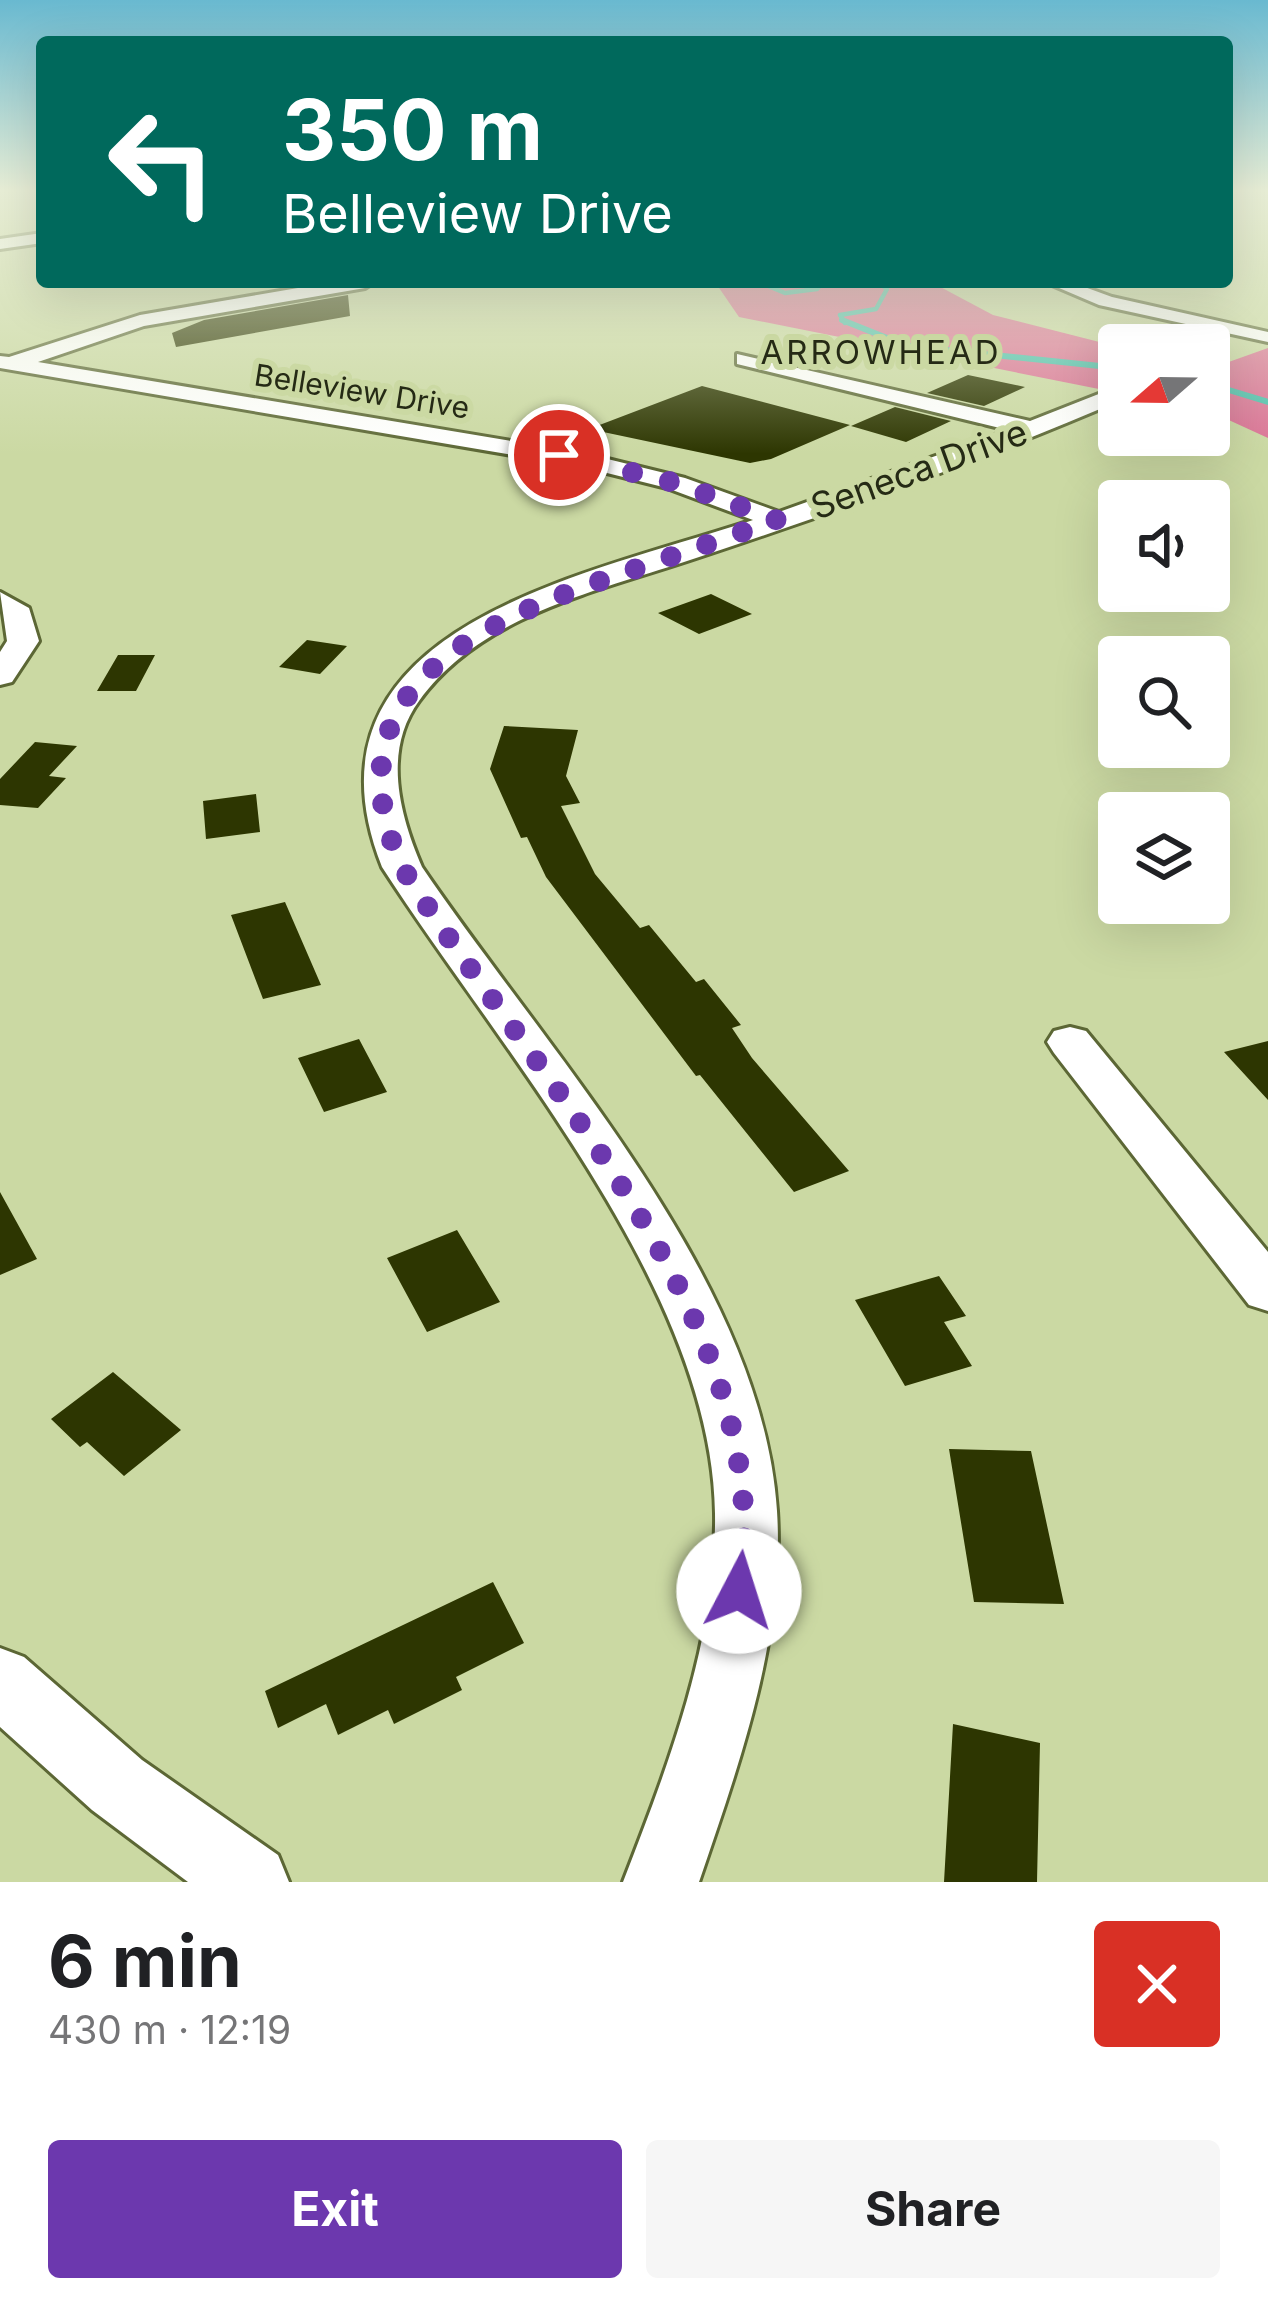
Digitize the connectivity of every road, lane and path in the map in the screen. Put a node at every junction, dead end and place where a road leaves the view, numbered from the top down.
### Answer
1 (331, 288) edge
2 (1070, 288) edge
3 (1266, 336) edge
4 (1230, 350) edge
5 (745, 359) dead end
6 (5, 363) edge
7 (1098, 402) edge
8 (1033, 429) junction
9 (777, 520) junction
10 (0, 601) edge
11 (0, 675) edge
12 (1070, 1042) dead end
13 (1268, 1290) edge
14 (0, 1682) edge
15 (251, 1882) edge
16 (661, 1882) edge

1 - 6 street
2 - 3 street
3 - 4 street
5 - 8 street
6 - 9 street, Belleview Drive
7 - 8 street, Seneca Drive
8 - 9 street, Seneca Drive
9 - 16 street, Seneca Drive
10 - 11 street
12 - 13 street
14 - 15 street

